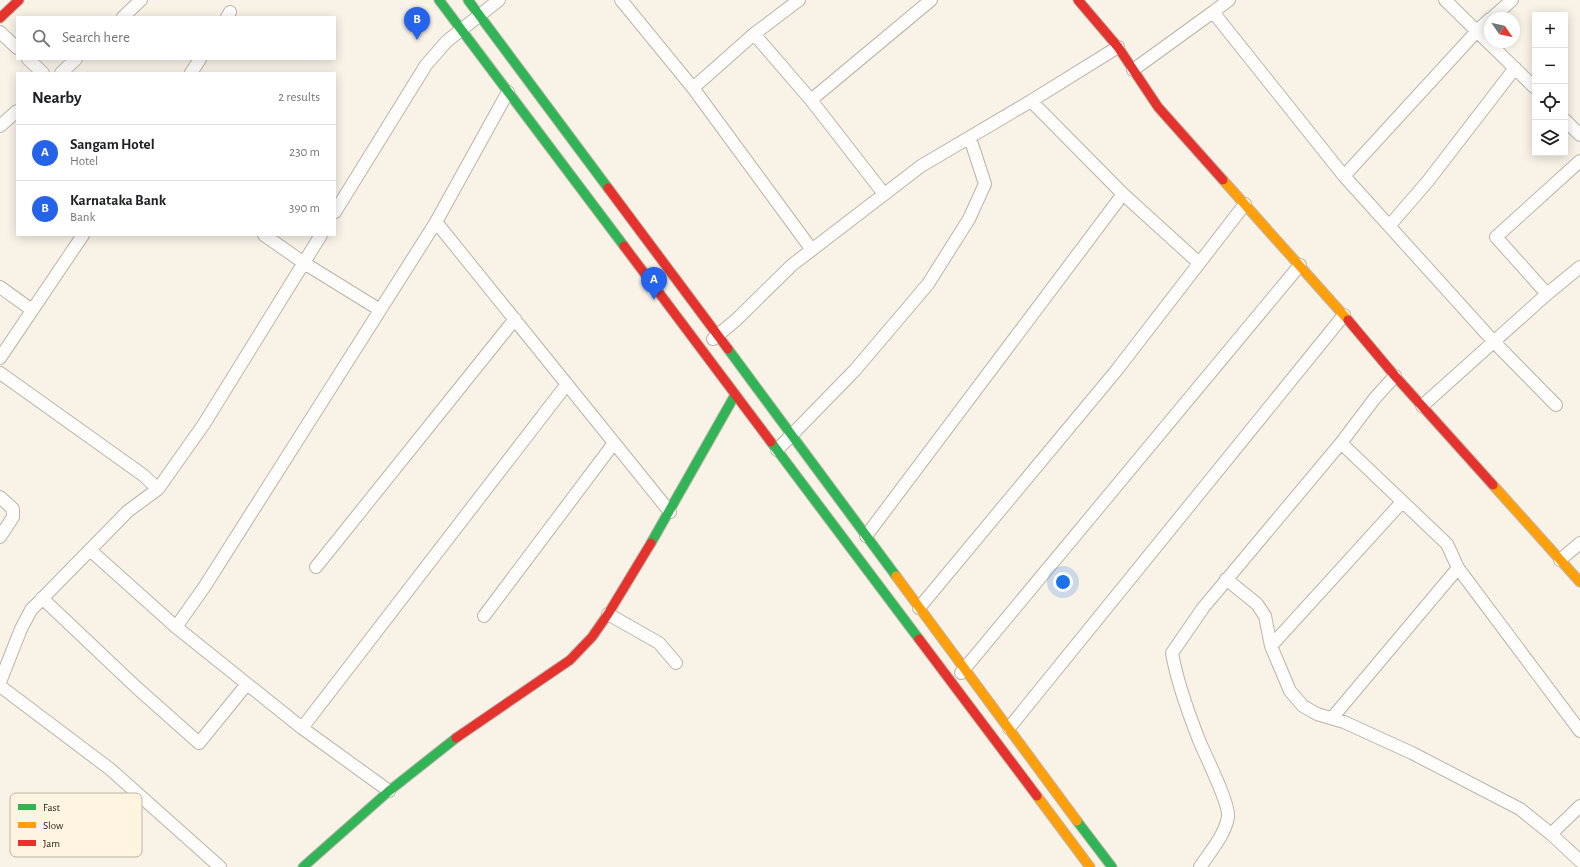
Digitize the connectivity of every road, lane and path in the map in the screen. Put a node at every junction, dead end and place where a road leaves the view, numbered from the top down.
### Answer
1 (19, 0) edge
2 (141, 0) edge
3 (439, 0) edge
4 (468, 0) edge
5 (499, 0) edge
6 (620, 0) edge
7 (799, 0) edge
8 (931, 0) edge
9 (1078, 0) edge
10 (1229, 0) edge
11 (1445, 0) edge
12 (1512, 0) edge
13 (1213, 12) junction
14 (1499, 12) edge
15 (124, 16) edge
16 (480, 16) junction
17 (0, 18) edge
18 (1484, 25) edge
19 (462, 30) junction
20 (1477, 31) junction
21 (0, 32) edge
22 (754, 34) junction
23 (16, 47) edge
24 (1118, 48) junction
25 (29, 60) edge
26 (75, 60) edge
27 (199, 60) edge
28 (1515, 68) junction
29 (1133, 70) junction
30 (42, 72) edge
31 (61, 72) edge
32 (192, 72) edge
33 (1532, 85) edge
34 (693, 88) junction
35 (508, 92) junction
36 (811, 100) junction
37 (1031, 101) junction
38 (16, 112) edge
39 (1568, 123) edge
40 (0, 126) edge
41 (1580, 135) edge
42 (970, 138) junction
43 (1580, 161) edge
44 (1344, 176) junction
45 (884, 194) junction
46 (1123, 194) junction
47 (1245, 204) junction
48 (336, 210) edge
49 (436, 222) junction
50 (1390, 225) junction
51 (82, 236) edge
52 (265, 236) edge
53 (320, 236) edge
54 (812, 250) junction
55 (1199, 262) junction
56 (304, 263) junction
57 (1300, 265) junction
58 (1580, 266) edge
59 (0, 287) edge
60 (1546, 294) junction
61 (32, 310) junction
62 (380, 310) junction
63 (1344, 315) junction
64 (515, 319) junction
65 (717, 335) junction
66 (1494, 342) junction
67 (701, 348) junction
68 (0, 358) edge
69 (0, 373) edge
70 (1395, 376) junction
71 (567, 384) junction
72 (735, 395) junction
73 (1556, 405) dead end
74 (1422, 406) junction
75 (791, 435) junction
76 (614, 443) junction
77 (1341, 443) junction
78 (777, 450) junction
79 (158, 489) junction
80 (0, 497) edge
81 (1402, 502) junction
82 (670, 512) junction
83 (866, 536) junction
84 (0, 537) edge
85 (1580, 543) edge
86 (90, 550) junction
87 (1560, 560) junction
88 (316, 567) dead end
89 (1458, 568) junction
90 (1226, 579) junction
91 (1580, 582) edge
92 (42, 598) junction
93 (919, 608) junction
94 (608, 614) junction
95 (484, 616) dead end
96 (176, 626) junction
97 (1271, 646) junction
98 (676, 663) dead end
99 (964, 668) junction
100 (0, 682) edge
101 (952, 683) junction
102 (247, 684) junction
103 (0, 686) edge
104 (1332, 718) junction
105 (302, 728) junction
106 (1009, 728) junction
107 (1580, 731) edge
108 (389, 791) junction
109 (137, 793) edge
110 (142, 798) edge
111 (1580, 806) edge
112 (1551, 834) junction
113 (1580, 861) edge
114 (1087, 863) edge
115 (220, 867) edge
116 (303, 867) edge
117 (1075, 867) edge
118 (1112, 867) edge
119 (1200, 867) edge

1 - 17 main road
2 - 15 street
3 - 19 main road
4 - 16 main road
5 - 16 street
6 - 34 street
7 - 22 street
8 - 36 street
9 - 24 main road
10 - 13 street
11 - 20 street
12 - 14 street
13 - 29 street
13 - 44 street
16 - 19 street
16 - 65 main road
18 - 20 street
19 - 35 main road
19 - 48 street
20 - 28 street
20 - 44 street
21 - 23 street
22 - 34 street
22 - 36 street
24 - 29 main road
24 - 37 street
25 - 30 street
26 - 31 street
27 - 32 street
28 - 33 street
28 - 50 street
29 - 47 main road
34 - 54 street
35 - 49 street
35 - 67 main road
36 - 45 street
37 - 42 street
37 - 46 street
38 - 40 street
39 - 41 street
42 - 45 street
42 - 75 street
43 - 60 street
44 - 50 street
45 - 54 street
46 - 55 street
46 - 83 street
47 - 55 street
47 - 57 main road
49 - 62 street
49 - 64 street
50 - 66 street
51 - 61 street
52 - 56 street
53 - 56 street
54 - 65 street
55 - 93 street
56 - 62 street
56 - 79 street
57 - 63 main road
57 - 99 street
58 - 60 street
59 - 61 street
60 - 66 street
61 - 68 street
62 - 96 street
63 - 70 main road
63 - 106 street
64 - 71 street
64 - 88 street
65 - 67 street
65 - 75 main road
66 - 73 street
66 - 74 street
67 - 72 main road
69 - 79 street
70 - 74 main road
70 - 77 street
71 - 76 street
71 - 105 street
72 - 78 main road
72 - 82 main road
74 - 87 main road
75 - 78 street
75 - 83 main road
76 - 82 street
76 - 95 street
77 - 81 street
77 - 90 street
78 - 101 main road
79 - 86 street
80 - 84 street
81 - 89 street
81 - 97 street
82 - 94 main road
83 - 93 main road
85 - 87 street
86 - 92 street
86 - 96 street
87 - 91 main road
89 - 104 street
89 - 107 street
90 - 97 street
90 - 119 street
92 - 100 street
92 - 102 street
93 - 99 main road
94 - 98 street
94 - 108 main road
96 - 102 street
97 - 104 street
99 - 101 street
99 - 106 main road
101 - 114 main road
102 - 105 street
103 - 109 street
104 - 112 street
105 - 108 street
106 - 118 main road
108 - 116 main road
110 - 115 street
111 - 112 street
112 - 113 street
114 - 117 street

